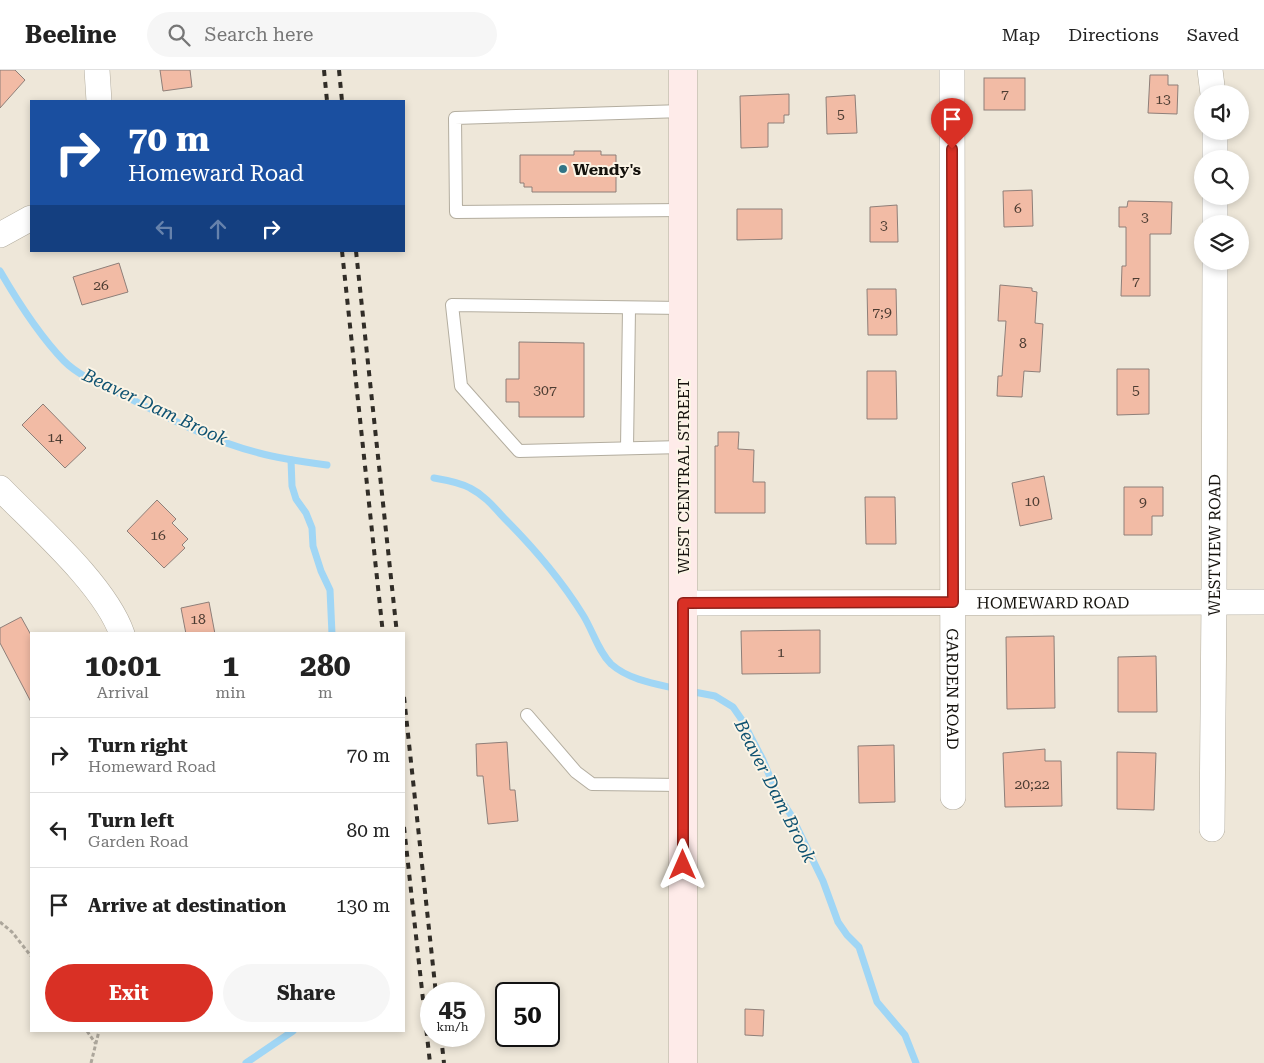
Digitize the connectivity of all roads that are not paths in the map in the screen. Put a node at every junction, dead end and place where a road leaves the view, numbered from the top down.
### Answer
1 (97, 70) edge
2 (683, 70) edge
3 (952, 70) edge
4 (1210, 70) edge
5 (1211, 85) edge
6 (100, 100) edge
7 (683, 112) junction
8 (683, 210) junction
9 (1215, 270) edge
10 (682, 308) junction
11 (629, 309) junction
12 (682, 447) junction
13 (627, 448) junction
14 (0, 488) edge
15 (1214, 601) junction
16 (953, 602) junction
17 (1264, 602) edge
18 (683, 603) junction
19 (121, 632) edge
20 (527, 715) dead end
21 (683, 785) junction
22 (953, 797) dead end
23 (1212, 829) dead end
24 (683, 1063) edge

1 - 6 street
2 - 7 main road, WEST CENTRAL STREET
3 - 16 street, GARDEN ROAD
4 - 5 street
7 - 8 main road, WEST CENTRAL STREET
7 - 8 lane
8 - 10 main road, WEST CENTRAL STREET
9 - 15 street, WESTVIEW ROAD
10 - 11 lane
10 - 12 main road, WEST CENTRAL STREET
11 - 13 lane
11 - 13 lane
12 - 13 lane
12 - 18 main road, WEST CENTRAL STREET
14 - 19 street
15 - 16 street, HOMEWARD ROAD
15 - 17 street, HOMEWARD ROAD
15 - 23 street, WESTVIEW ROAD
16 - 18 street, HOMEWARD ROAD
16 - 22 street, GARDEN ROAD
18 - 21 main road, WEST CENTRAL STREET
20 - 21 lane
21 - 24 main road, WEST CENTRAL STREET

